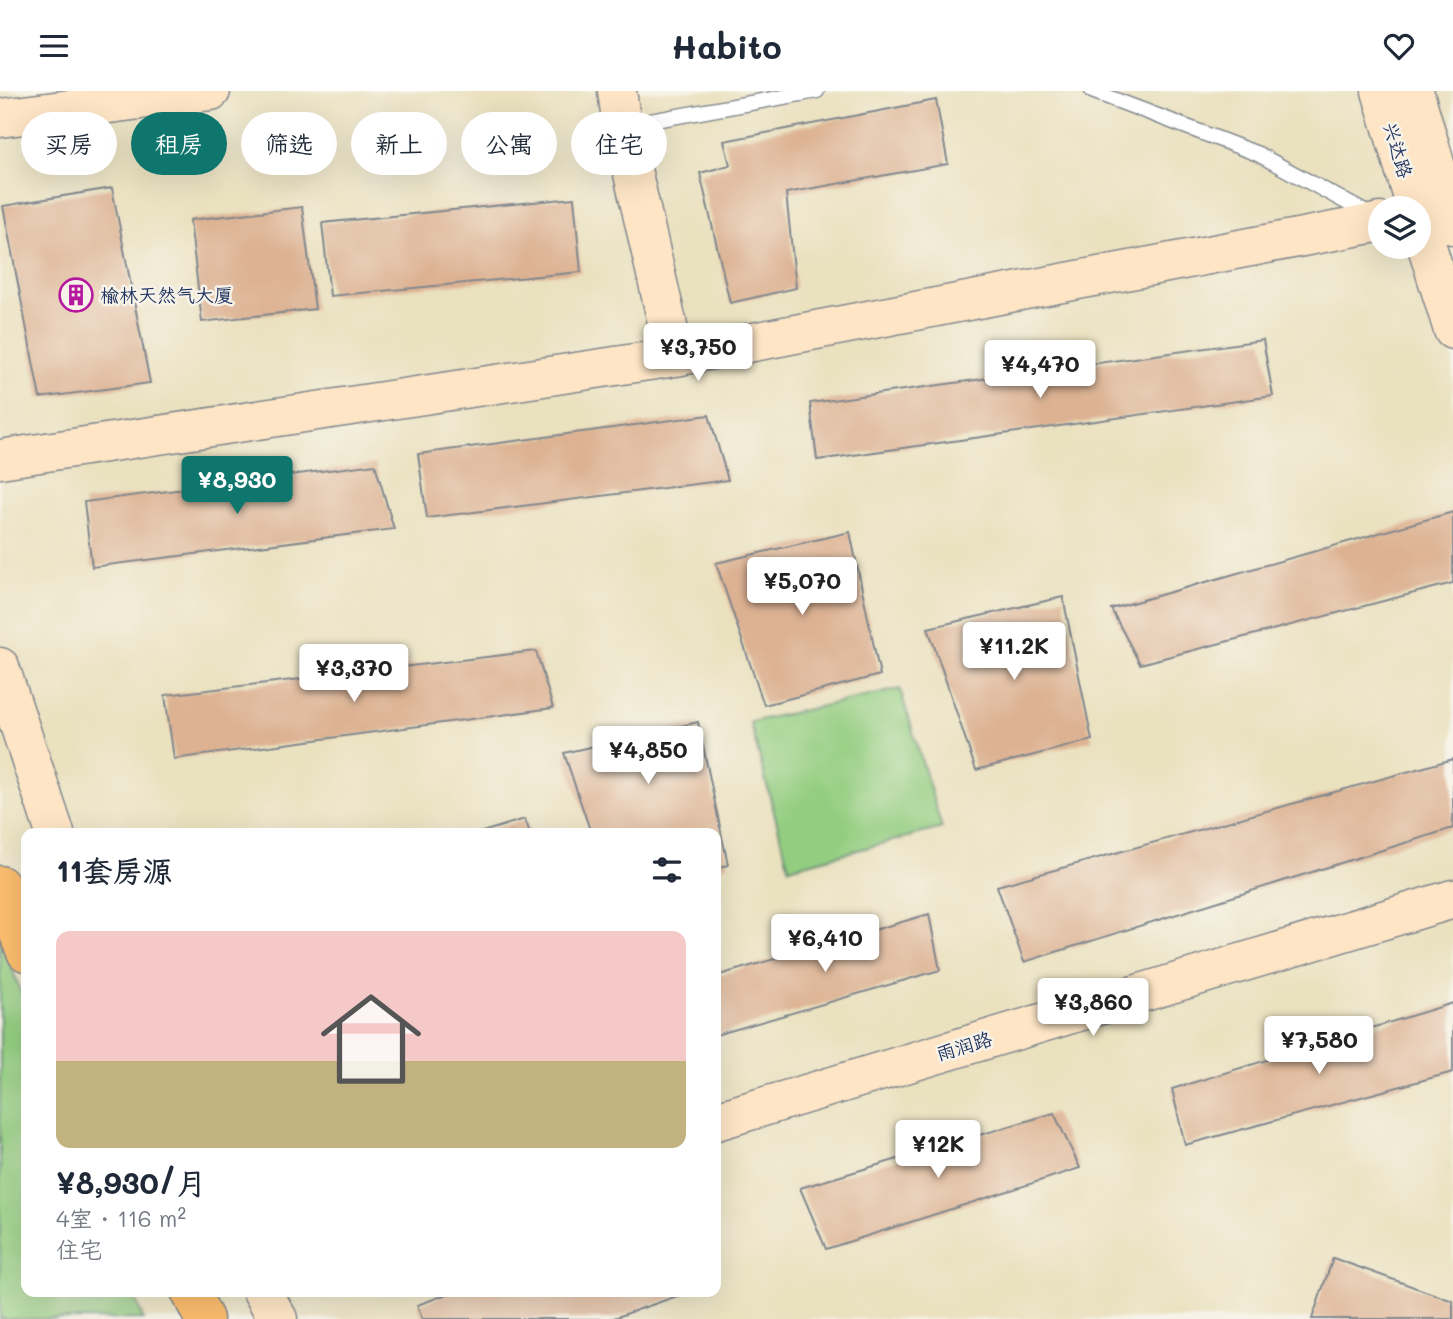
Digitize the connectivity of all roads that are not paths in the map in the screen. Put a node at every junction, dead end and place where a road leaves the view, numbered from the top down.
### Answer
1 (211, 91) edge
2 (817, 91) edge
3 (1092, 91) edge
4 (1381, 91) edge
5 (1414, 91) edge
6 (619, 109) edge
7 (0, 118) edge
8 (1423, 196) edge
9 (1428, 196) edge
10 (1368, 214) edge
11 (1431, 215) edge
12 (1368, 224) edge
13 (1453, 330) edge
14 (675, 357) junction
15 (0, 459) edge
16 (0, 667) edge
17 (53, 828) edge
18 (0, 885) edge
19 (1453, 899) edge
20 (21, 939) edge
21 (721, 1119) edge
22 (193, 1297) edge
23 (265, 1297) edge
24 (204, 1319) edge
25 (278, 1319) edge

1 - 7 street
2 - 6 lane
3 - 10 lane
4 - 8 street, 兴达路
5 - 9 street, 兴达路
6 - 14 street
11 - 13 street, 兴达路
12 - 14 street
14 - 15 street
16 - 17 street
18 - 20 highway
19 - 21 street, 雨润路
22 - 24 highway
23 - 25 street

